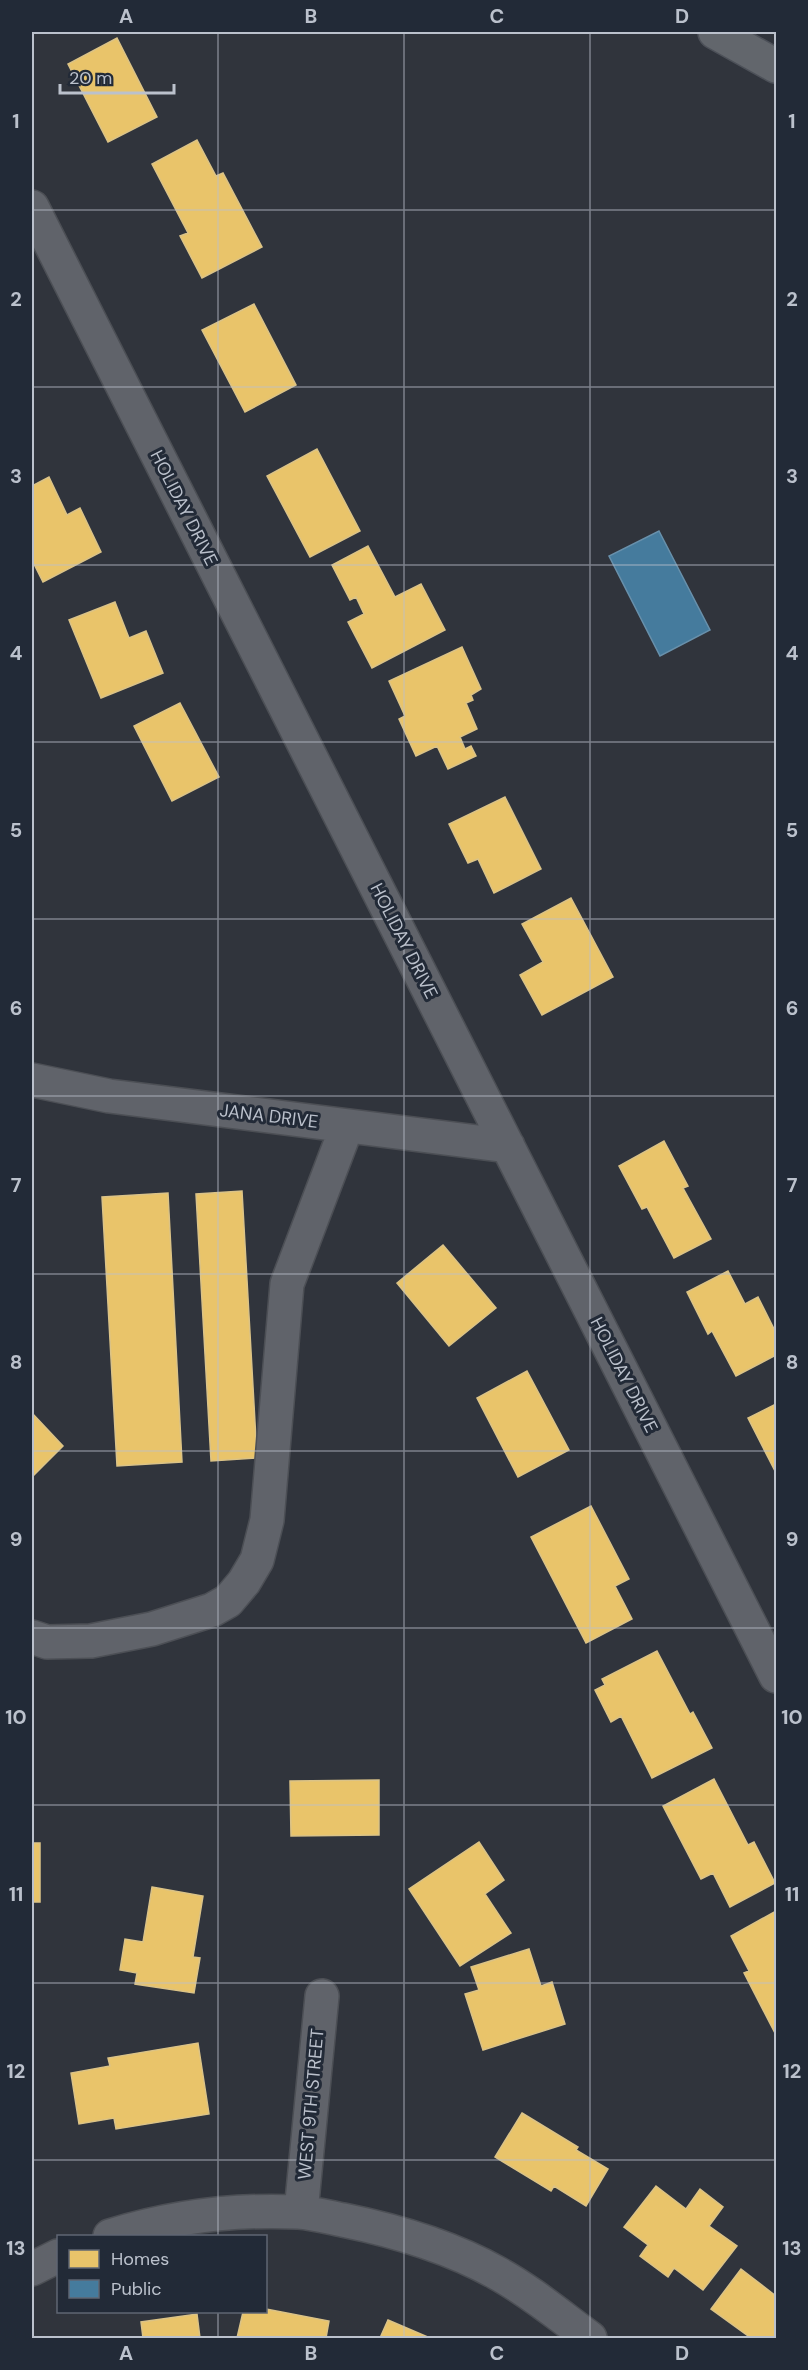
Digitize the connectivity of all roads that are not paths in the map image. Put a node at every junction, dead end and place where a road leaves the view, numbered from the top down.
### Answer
1 (715, 32) edge
2 (777, 66) edge
3 (32, 207) edge
4 (32, 1080) edge
5 (347, 1126) junction
6 (508, 1146) junction
7 (32, 1637) edge
8 (777, 1676) edge
9 (322, 1996) dead end
10 (301, 2212) junction
11 (114, 2235) edge
12 (57, 2257) edge
13 (32, 2270) edge
14 (590, 2338) edge

1 - 2 main road
3 - 6 street, HOLIDAY DRIVE
4 - 5 street, JANA DRIVE
5 - 6 street, JANA DRIVE
5 - 7 street
6 - 8 street, HOLIDAY DRIVE
9 - 10 street, WEST 9TH STREET
10 - 11 street
10 - 14 street
12 - 13 street

